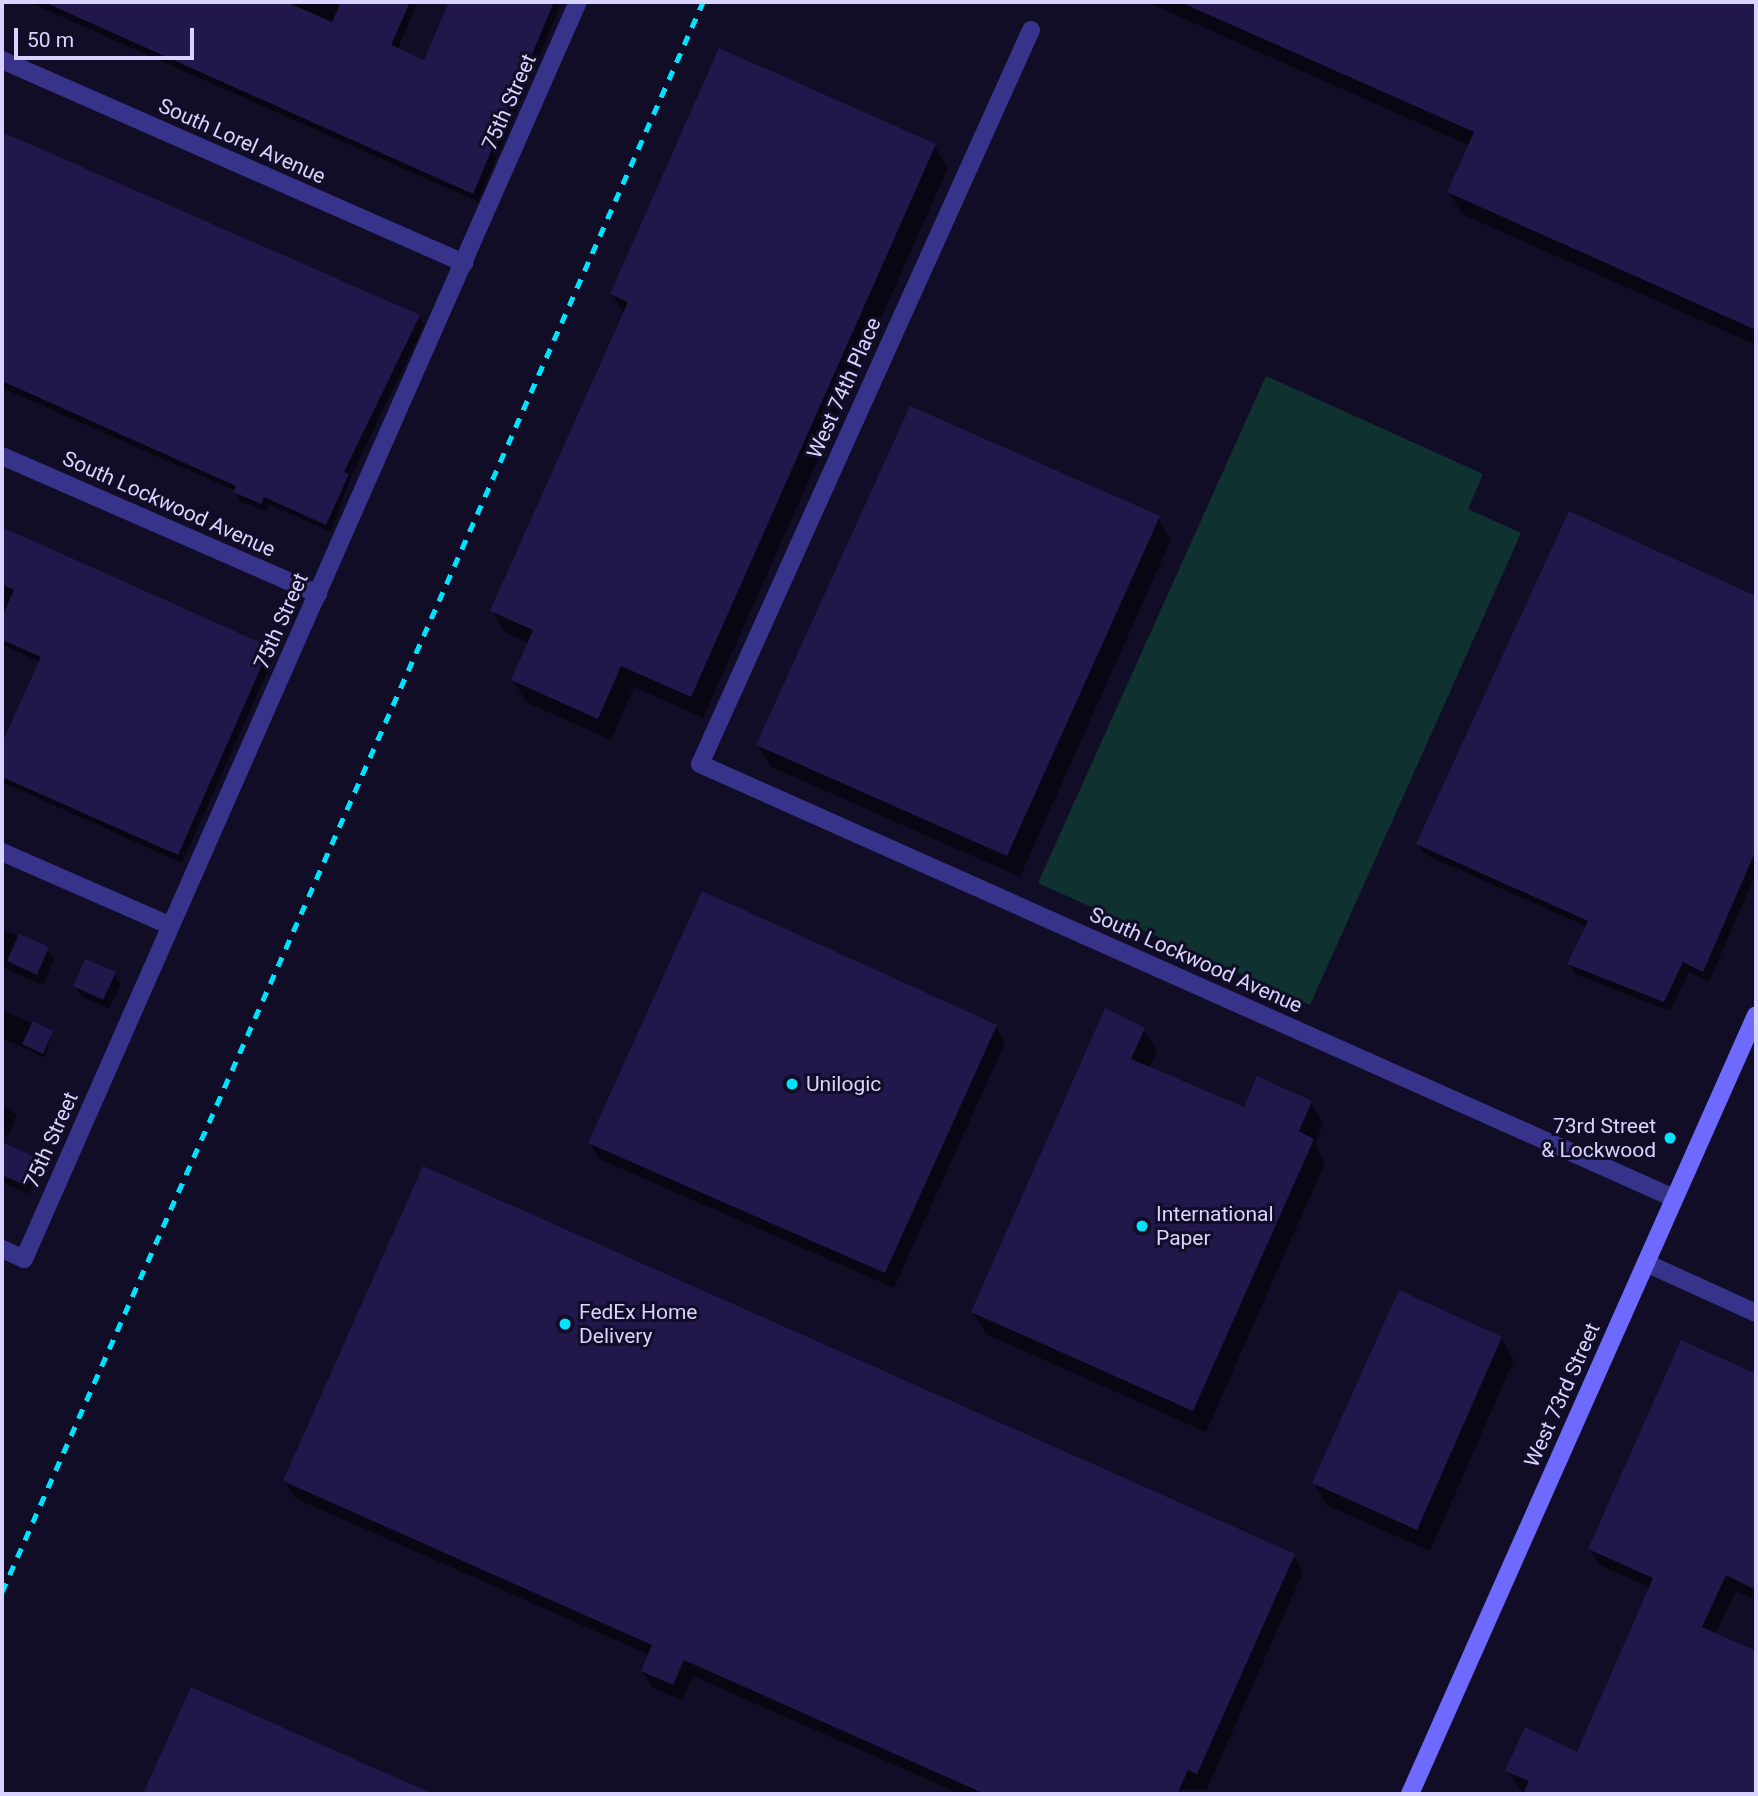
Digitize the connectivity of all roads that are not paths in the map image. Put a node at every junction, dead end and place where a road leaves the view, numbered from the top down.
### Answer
1 (578, 2) edge
2 (1031, 30) dead end
3 (2, 60) edge
4 (464, 263) junction
5 (2, 456) edge
6 (318, 594) junction
7 (700, 764) joint
8 (2, 852) edge
9 (171, 926) junction
10 (1756, 1015) edge
11 (1674, 1198) junction
12 (2, 1249) edge
13 (1646, 1263) junction
14 (1756, 1313) edge
15 (1410, 1794) edge

1 - 4 street, 75th Street
2 - 7 street, West 74th Place
3 - 4 street, South Lorel Avenue
4 - 6 street, 75th Street
5 - 6 street, South Lockwood Avenue
6 - 9 street, 75th Street
7 - 11 street, South Lockwood Avenue
8 - 9 street
9 - 12 street, 75th Street
10 - 11 street, West 73rd Street
11 - 13 street, West 73rd Street
13 - 14 street
13 - 15 street, West 73rd Street

